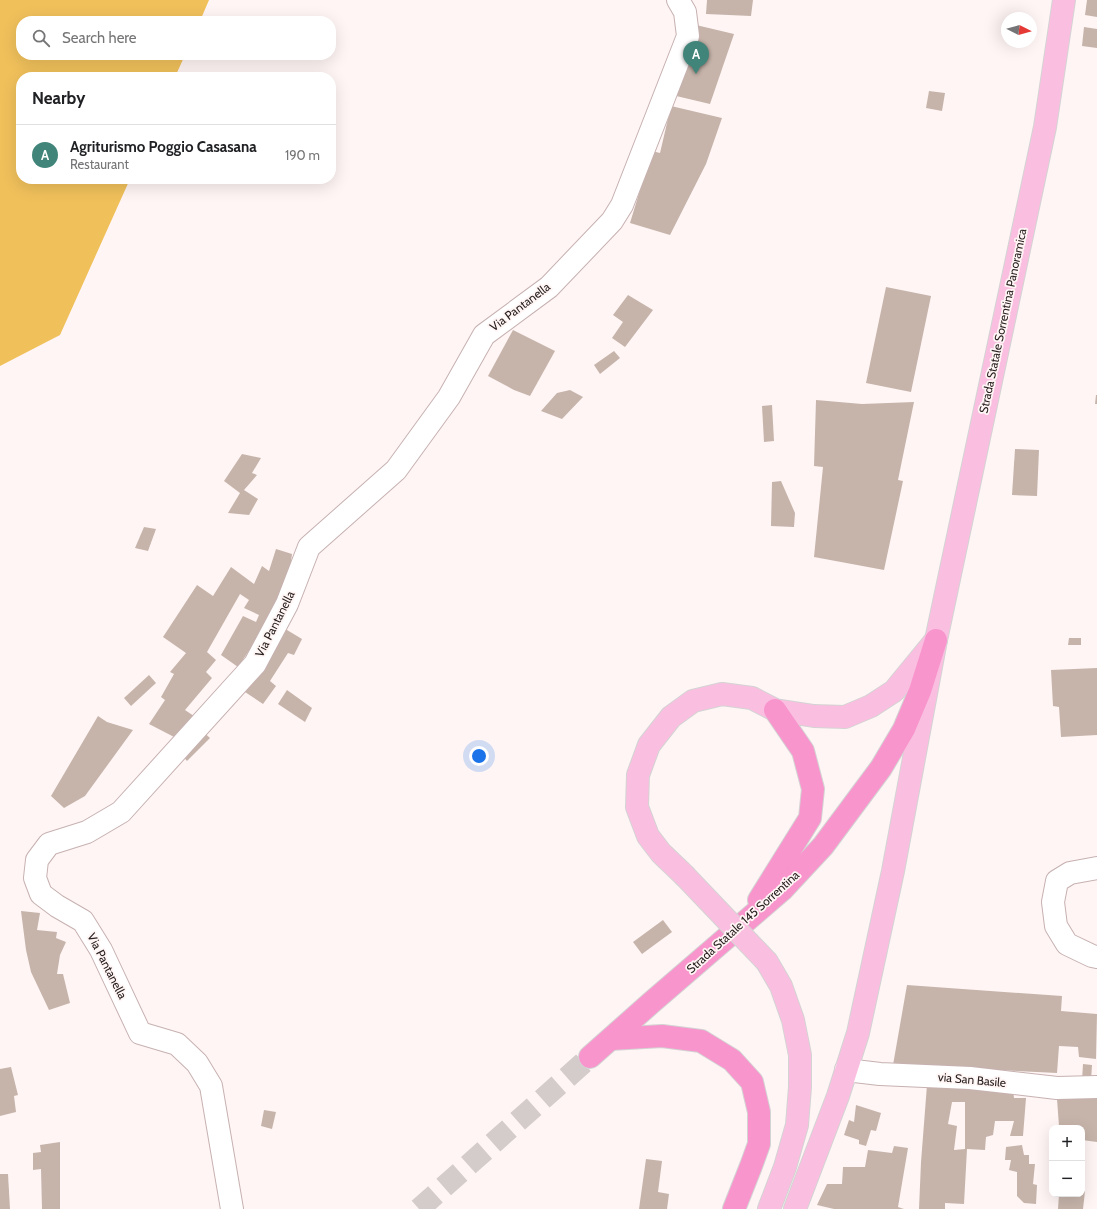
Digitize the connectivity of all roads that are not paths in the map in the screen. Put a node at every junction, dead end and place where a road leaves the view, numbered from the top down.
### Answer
1 (678, 0) edge
2 (1064, 0) edge
3 (936, 640) junction
4 (775, 710) junction
5 (1097, 868) edge
6 (747, 920) junction
7 (1097, 957) edge
8 (610, 1039) junction
9 (590, 1057) tunnel mouth
10 (846, 1070) junction
11 (1097, 1087) edge
12 (232, 1209) edge
13 (734, 1209) edge
14 (769, 1209) edge
15 (796, 1209) edge

1 - 12 street, Via Pantanella
2 - 3 main road, Strada Statale Sorrentina Panoramica
3 - 4 main road
3 - 6 highway, Strada Statale 145 Sorrentina
3 - 10 main road, Strada Statale Sorrentina Panoramica
4 - 6 highway
4 - 14 main road, bridge
5 - 7 street
6 - 8 highway, Strada Statale 145 Sorrentina
8 - 9 highway, Strada Statale 145 Sorrentina
8 - 13 highway
10 - 11 street, via San Basile
10 - 15 main road, Strada Statale Sorrentina Panoramica

